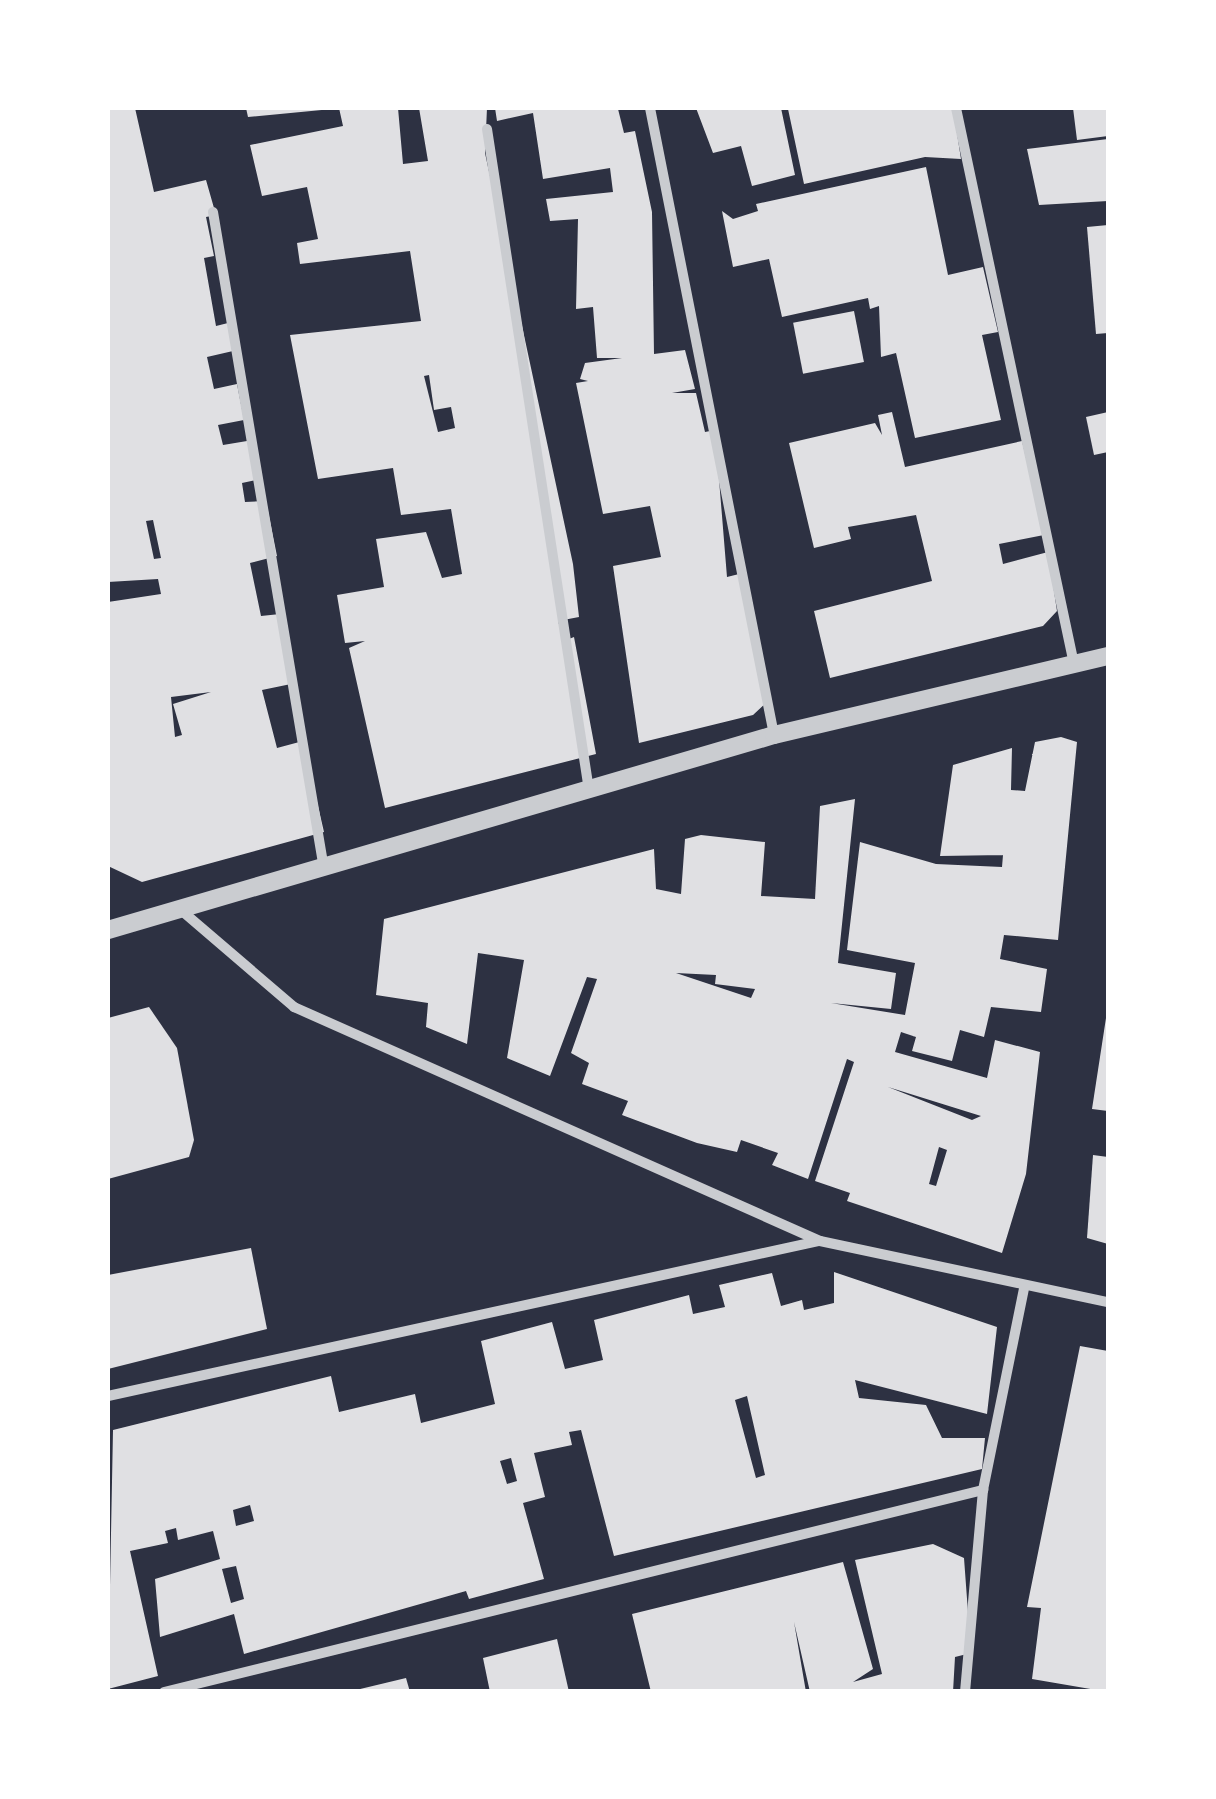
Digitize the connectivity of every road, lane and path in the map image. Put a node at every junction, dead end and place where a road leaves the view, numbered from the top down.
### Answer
1 (650, 108) edge
2 (956, 108) edge
3 (487, 129) dead end
4 (213, 212) dead end
5 (1108, 656) edge
6 (1074, 664) junction
7 (774, 734) junction
8 (590, 790) junction
9 (324, 870) junction
10 (182, 911) junction
11 (108, 930) edge
12 (820, 1240) junction
13 (1024, 1288) junction
14 (1108, 1302) edge
15 (108, 1396) edge
16 (983, 1490) junction
17 (164, 1692) edge
18 (965, 1692) edge

1 - 7 street
2 - 6 street
3 - 8 street
4 - 9 street
5 - 6 street
6 - 7 street
7 - 8 street
8 - 9 street
9 - 10 street
10 - 11 street
10 - 12 street
12 - 13 street
12 - 15 street
13 - 14 street
13 - 16 street
16 - 17 street
16 - 18 street

